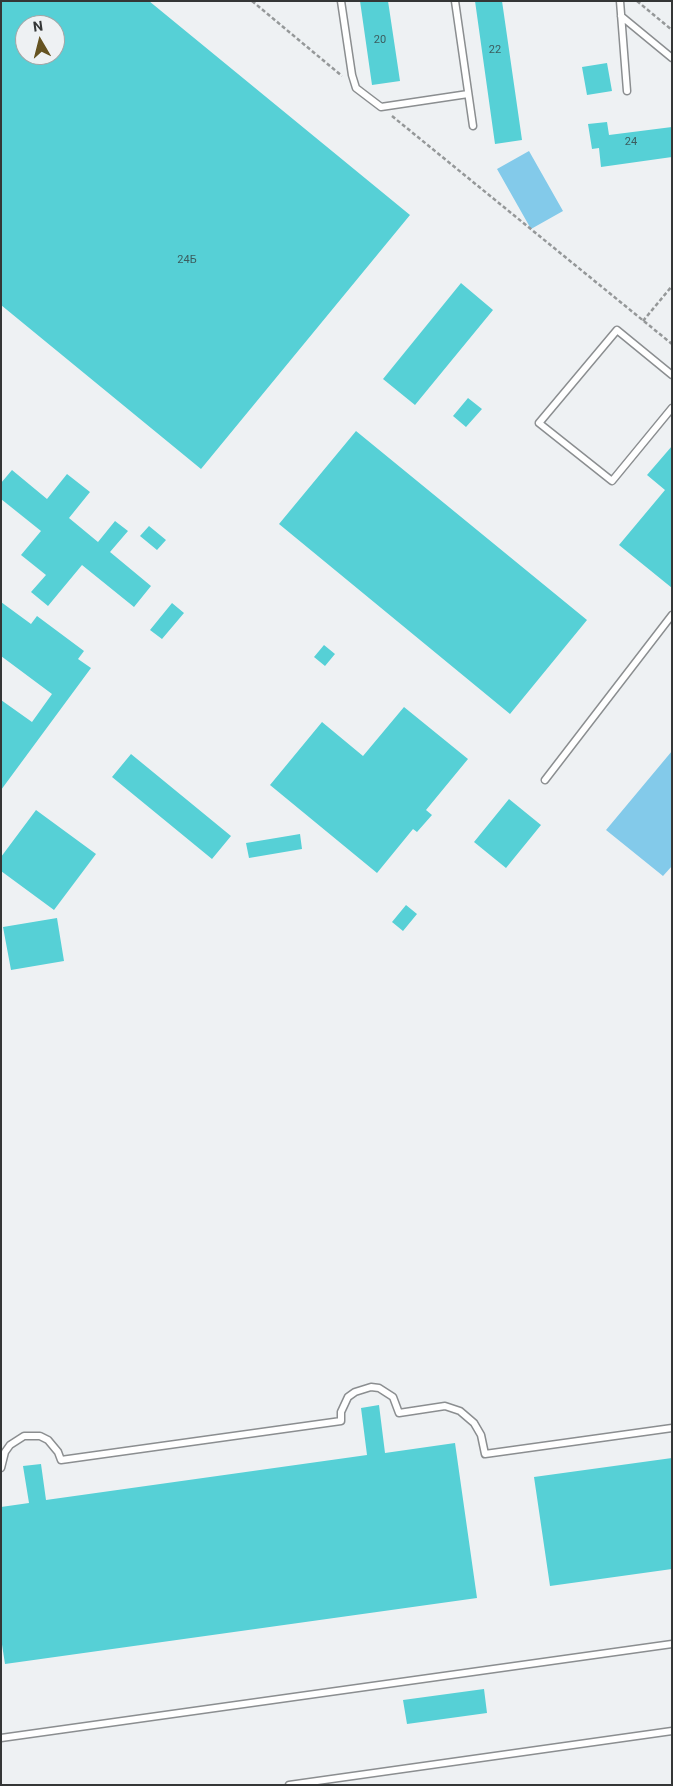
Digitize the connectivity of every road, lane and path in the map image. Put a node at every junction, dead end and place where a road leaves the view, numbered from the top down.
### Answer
1 (252, 1) edge
2 (341, 1) edge
3 (455, 1) edge
4 (620, 1) edge
5 (637, 1) edge
6 (621, 16) junction
7 (672, 30) edge
8 (672, 58) edge
9 (356, 88) junction
10 (627, 91) dead end
11 (468, 94) junction
12 (381, 107) junction
13 (473, 126) dead end
14 (672, 286) edge
15 (643, 320) junction
16 (672, 344) edge
17 (672, 375) edge
18 (672, 408) edge
19 (672, 614) edge
20 (545, 780) dead end
21 (672, 1428) edge
22 (1, 1468) edge
23 (672, 1644) edge
24 (672, 1731) edge
25 (1, 1738) edge
26 (289, 1785) edge

1 - 9 path
2 - 9 lane
3 - 11 lane
4 - 6 lane
5 - 7 path
6 - 8 lane
6 - 10 lane
9 - 12 lane
11 - 12 lane
11 - 13 lane
12 - 15 path
14 - 15 path
15 - 16 path
17 - 18 lane
19 - 20 lane
21 - 22 lane
23 - 25 lane
24 - 26 lane

